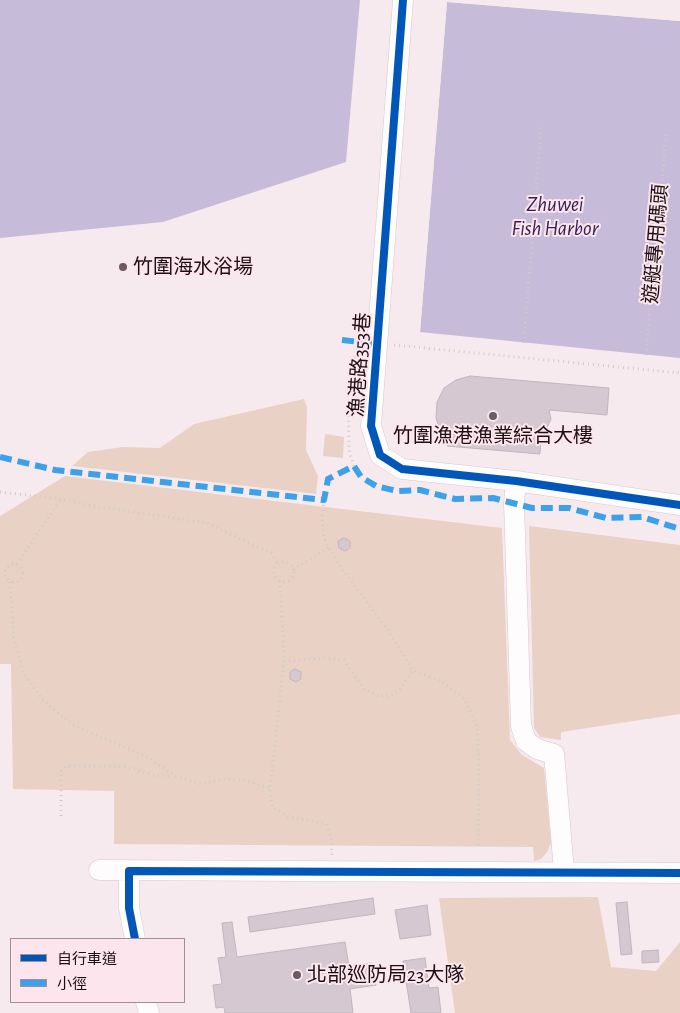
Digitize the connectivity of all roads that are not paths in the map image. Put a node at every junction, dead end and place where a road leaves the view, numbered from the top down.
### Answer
1 (402, 0) edge
2 (516, 481) junction
3 (680, 505) edge
4 (99, 870) dead end
5 (129, 871) junction
6 (564, 871) junction
7 (680, 873) edge
8 (135, 938) edge

1 - 2 street, 漁港路353巷
2 - 3 street, 漁港路353巷
2 - 6 street
4 - 5 street
5 - 6 street
5 - 8 street
6 - 7 street

